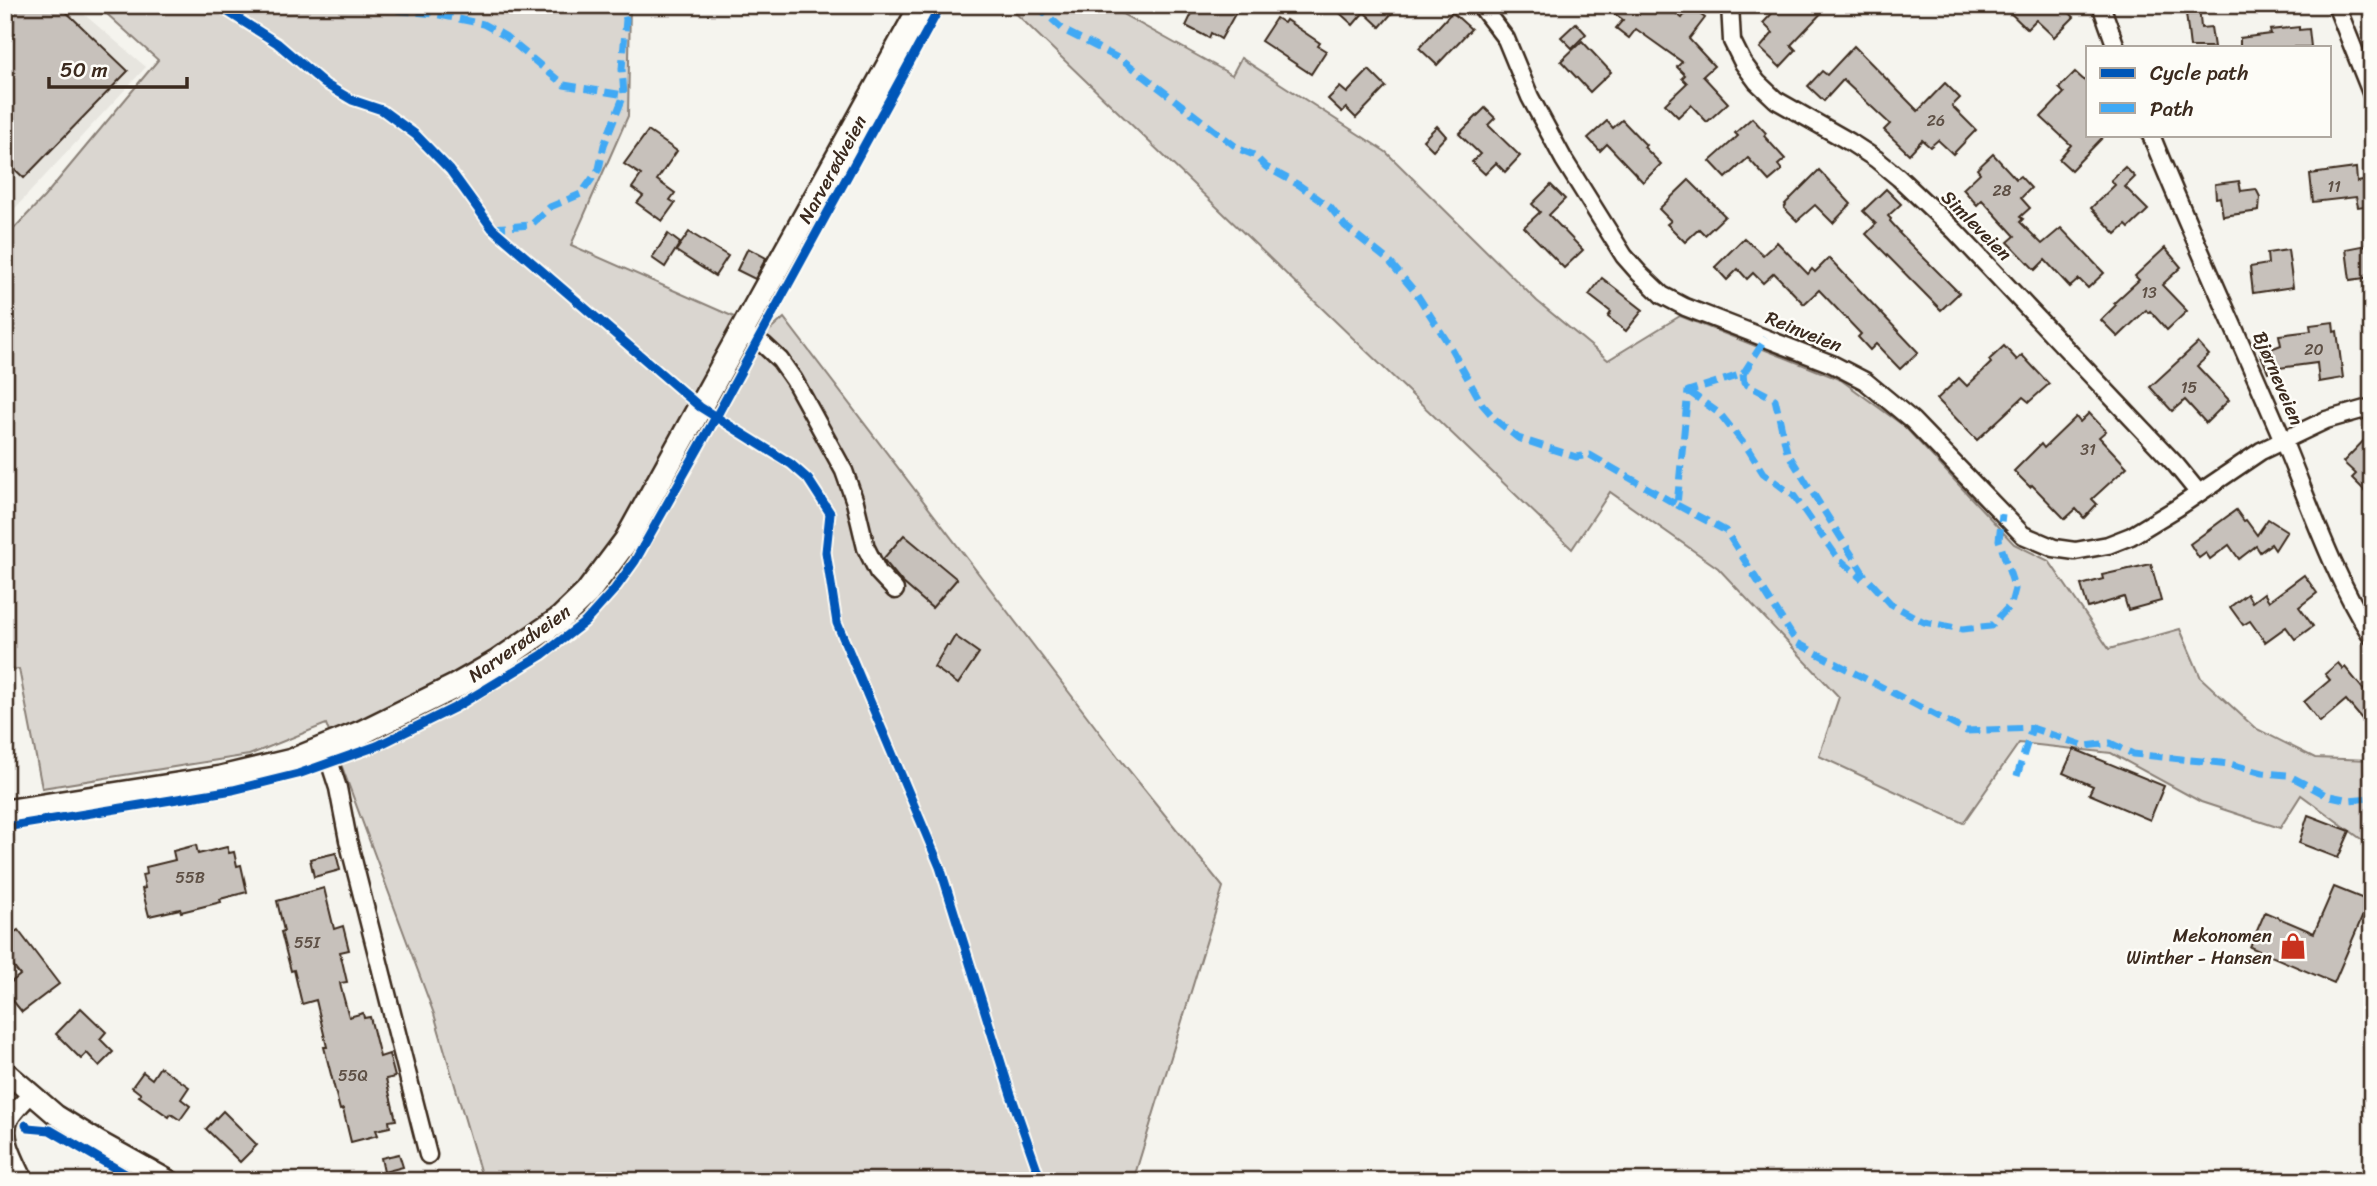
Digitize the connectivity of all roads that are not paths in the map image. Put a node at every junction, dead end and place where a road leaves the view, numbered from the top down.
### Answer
1 (922, 5) edge
2 (1730, 5) edge
3 (2101, 5) edge
4 (2336, 5) edge
5 (1483, 6) edge
6 (2116, 46) edge
7 (2372, 95) edge
8 (2151, 136) edge
9 (742, 333) junction
10 (2372, 407) edge
11 (2283, 440) junction
12 (2198, 492) junction
13 (895, 590) dead end
14 (2372, 636) edge
15 (325, 748) junction
16 (5, 812) edge
17 (5, 1071) edge
18 (31, 1094) junction
19 (428, 1155) dead end
20 (25, 1181) edge
21 (170, 1181) edge

1 - 9 main road, Narverødveien
2 - 12 street, Simleveien
3 - 6 street
4 - 7 street
5 - 12 street, Reinveien
8 - 11 street, Bjørneveien
9 - 13 street
9 - 15 main road, Narverødveien
10 - 11 street, Reinveien
11 - 12 street, Reinveien
11 - 14 street, Bjørneveien
15 - 16 main road, Narverødveien
15 - 19 street
17 - 18 street
18 - 20 street
18 - 21 street

